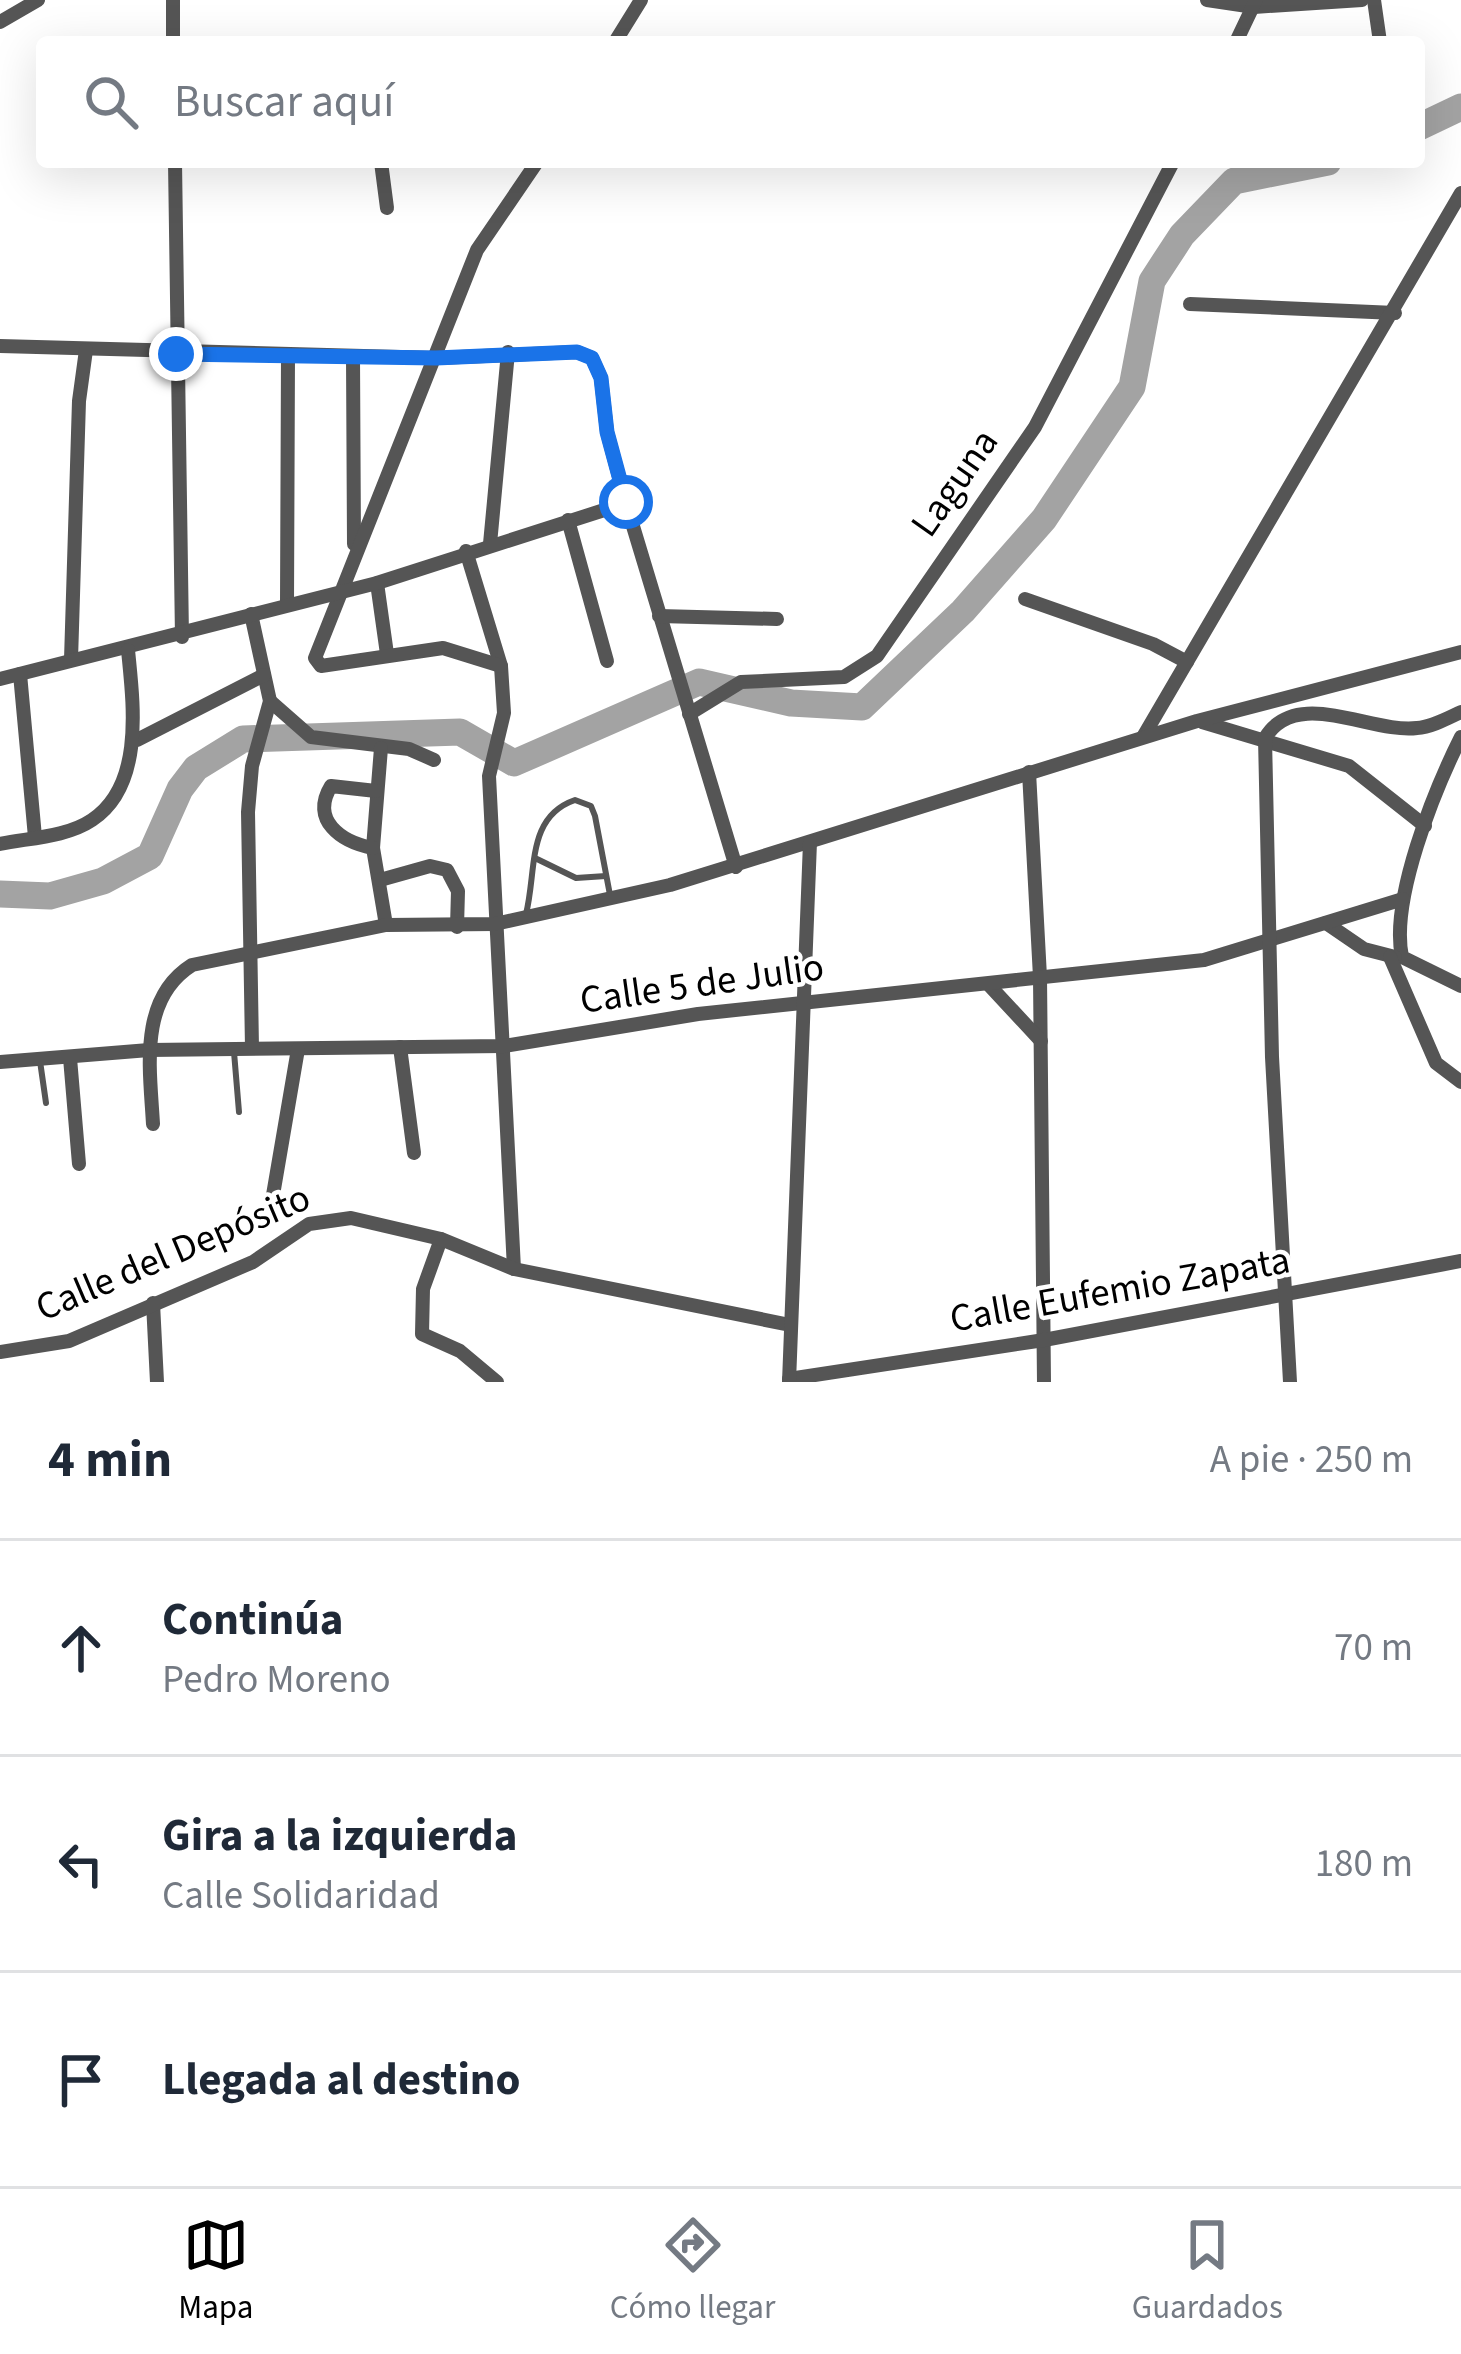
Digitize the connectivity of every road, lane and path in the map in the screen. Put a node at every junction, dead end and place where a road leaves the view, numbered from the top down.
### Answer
1 (38, 0) edge
2 (173, 0) edge
3 (641, 0) edge
4 (1207, 0) edge
5 (1362, 0) edge
6 (1374, 0) edge
7 (1255, 3) edge
8 (0, 22) edge
9 (173, 36) edge
10 (619, 36) edge
11 (1239, 36) edge
12 (1379, 36) edge
13 (175, 168) edge
14 (382, 168) edge
15 (533, 168) edge
16 (1170, 168) edge
17 (1461, 193) edge
18 (387, 208) dead end
19 (1190, 304) dead end
20 (1395, 313) junction
21 (0, 346) edge
22 (86, 350) junction
23 (508, 352) junction
24 (176, 354) junction
25 (288, 355) junction
26 (353, 358) junction
27 (436, 358) junction
28 (626, 502) junction
29 (568, 520) junction
30 (490, 544) junction
31 (466, 551) junction
32 (354, 552) junction
33 (377, 583) junction
34 (338, 592) junction
35 (1024, 599) dead end
36 (287, 604) junction
37 (251, 614) junction
38 (659, 616) junction
39 (778, 620) dead end
40 (182, 637) junction
41 (128, 650) junction
42 (1461, 652) edge
43 (387, 654) junction
44 (71, 660) junction
45 (607, 661) dead end
46 (1187, 662) junction
47 (501, 667) junction
48 (20, 674) junction
49 (264, 675) junction
50 (0, 679) edge
51 (273, 709) junction
52 (1461, 712) edge
53 (689, 714) junction
54 (1197, 721) junction
55 (1143, 737) junction
56 (1461, 737) edge
57 (1265, 738) junction
58 (136, 740) junction
59 (381, 748) junction
60 (434, 760) dead end
61 (1029, 772) junction
62 (376, 791) junction
63 (1425, 826) junction
64 (35, 837) junction
65 (810, 842) junction
66 (0, 844) edge
67 (373, 848) junction
68 (537, 859) junction
69 (736, 867) junction
70 (607, 876) junction
71 (380, 880) junction
72 (610, 898) junction
73 (1403, 899) junction
74 (525, 916) junction
75 (1326, 923) junction
76 (495, 924) junction
77 (386, 925) junction
78 (458, 927) junction
79 (1270, 939) junction
80 (251, 952) junction
81 (1396, 957) junction
82 (1040, 977) junction
83 (988, 985) junction
84 (1461, 986) edge
85 (807, 1002) junction
86 (1041, 1041) junction
87 (504, 1046) junction
88 (251, 1048) junction
89 (298, 1048) junction
90 (400, 1048) junction
91 (234, 1049) junction
92 (149, 1051) junction
93 (70, 1058) junction
94 (40, 1061) junction
95 (0, 1062) edge
96 (1461, 1082) edge
97 (46, 1103) dead end
98 (239, 1112) dead end
99 (153, 1124) dead end
100 (414, 1153) dead end
101 (79, 1164) dead end
102 (273, 1195) dead end
103 (441, 1239) junction
104 (1461, 1261) edge
105 (514, 1269) junction
106 (1286, 1296) junction
107 (153, 1303) junction
108 (790, 1325) junction
109 (1044, 1340) junction
110 (0, 1352) edge
111 (789, 1380) edge
112 (157, 1382) edge
113 (497, 1382) edge
114 (1044, 1382) edge
115 (1290, 1382) edge

1 - 8 street
2 - 9 street
3 - 10 street
4 - 7 street
5 - 7 street
6 - 12 street
7 - 11 street
13 - 24 street
14 - 18 street
15 - 27 street
16 - 53 street, Laguna
17 - 20 street
19 - 20 street
20 - 46 street
21 - 22 street
22 - 24 street
22 - 44 street
23 - 27 street
23 - 28 street
23 - 30 street
24 - 25 street
24 - 40 street
25 - 26 street
25 - 36 street
26 - 27 street
26 - 32 street
27 - 32 street
28 - 29 street
28 - 38 street
29 - 30 street
29 - 45 street
30 - 31 street
31 - 33 street
31 - 47 street
32 - 34 street
33 - 34 street
33 - 43 street
34 - 36 street
34 - 43 street
35 - 46 street
36 - 37 street
37 - 40 street
37 - 49 street
38 - 39 street
38 - 53 street
40 - 41 street
41 - 44 street
41 - 58 street
42 - 54 street
43 - 47 street
44 - 48 street
46 - 55 street
47 - 76 street
48 - 50 street
48 - 64 street
49 - 51 street
49 - 58 street
51 - 59 street
51 - 80 street
52 - 57 street
53 - 69 street
54 - 55 street
54 - 57 street
55 - 61 street
56 - 63 street
57 - 63 street
57 - 79 street
58 - 64 street
59 - 60 street
59 - 62 street
61 - 65 street
61 - 82 street
62 - 67 street
62 - 67 street
63 - 73 street
64 - 66 street
65 - 69 street
65 - 85 street
67 - 71 street
68 - 70 lane
68 - 70 lane
68 - 74 lane
69 - 72 street
70 - 72 lane
71 - 77 street
71 - 78 street
72 - 74 street
73 - 75 street, Calle 5 de Julio
73 - 81 street
74 - 76 street
75 - 79 street, Calle 5 de Julio
75 - 81 street
76 - 78 street
76 - 87 street
77 - 78 street
77 - 80 street
79 - 82 street, Calle 5 de Julio
79 - 106 street
80 - 88 street
80 - 92 street
81 - 84 street
81 - 96 street
82 - 83 street, Calle 5 de Julio
82 - 86 street
83 - 85 street, Calle 5 de Julio
83 - 86 street
85 - 87 street, Calle 5 de Julio
85 - 108 street
86 - 109 street
87 - 90 street, Calle 5 de Julio
87 - 105 street
88 - 89 street, Calle 5 de Julio
88 - 91 street, Calle 5 de Julio
89 - 90 street, Calle 5 de Julio
89 - 102 street
90 - 100 street
91 - 92 street, Calle 5 de Julio
91 - 98 lane
92 - 93 street, Calle 5 de Julio
92 - 99 street
93 - 94 street, Calle 5 de Julio
93 - 101 street
94 - 95 street, Calle 5 de Julio
94 - 97 lane
103 - 105 street, Calle del Depósito
103 - 107 street, Calle del Depósito
103 - 113 street
104 - 106 street, Calle Eufemio Zapata
105 - 108 street, Calle del Depósito
106 - 109 street, Calle Eufemio Zapata
106 - 115 street
107 - 110 street, Calle del Depósito
107 - 112 street
108 - 111 street
109 - 111 street, Calle Eufemio Zapata
109 - 114 street

